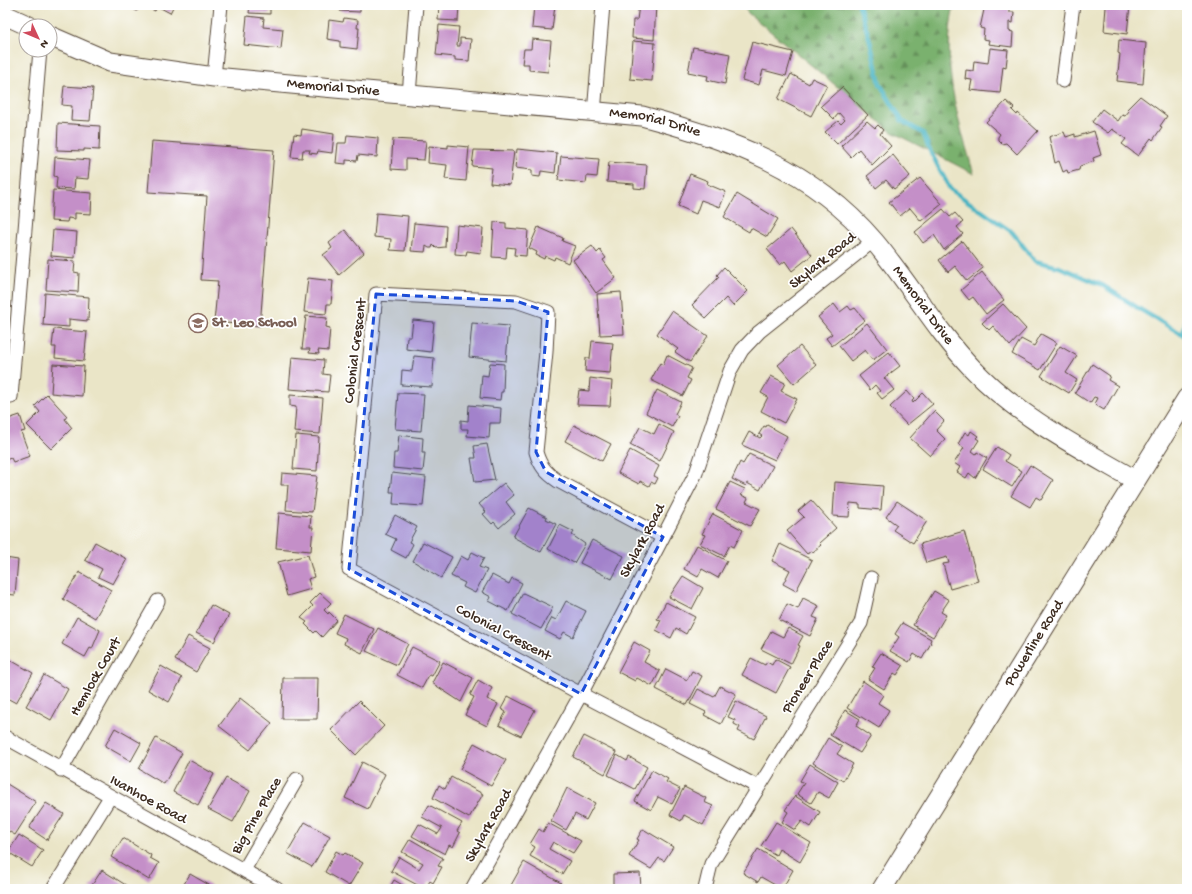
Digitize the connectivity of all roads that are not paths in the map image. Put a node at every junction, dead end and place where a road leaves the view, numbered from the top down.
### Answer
1 (221, 5) edge
2 (416, 5) edge
3 (603, 5) edge
4 (1074, 5) edge
5 (5, 15) edge
6 (18, 21) edge
7 (58, 39) edge
8 (39, 58) edge
9 (214, 76) junction
10 (1063, 81) dead end
11 (409, 95) junction
12 (594, 113) junction
13 (873, 241) junction
14 (11, 397) dead end
15 (1187, 398) edge
16 (1135, 480) junction
17 (663, 537) junction
18 (871, 578) dead end
19 (158, 601) dead end
20 (581, 694) junction
21 (5, 737) edge
22 (62, 770) junction
23 (297, 778) dead end
24 (758, 787) junction
25 (110, 797) junction
26 (244, 870) junction
27 (53, 889) edge
28 (277, 889) edge
29 (472, 889) edge
30 (705, 889) edge
31 (882, 889) edge

1 - 9 street
2 - 11 street
3 - 12 street
4 - 10 street
5 - 6 main road
7 - 9 main road, Memorial Drive
8 - 14 street
9 - 11 main road, Memorial Drive
11 - 12 main road, Memorial Drive
12 - 13 main road, Memorial Drive
13 - 16 main road, Memorial Drive
13 - 17 street, Skylark Road
15 - 16 main road, Powerline Road
16 - 31 main road, Powerline Road
17 - 20 street, Skylark Road
17 - 20 street, Colonial Crescent
18 - 24 street, Pioneer Place
19 - 22 street, Hemlock Court
20 - 24 street
20 - 29 street, Skylark Road
21 - 22 street, Ivanhoe Road
22 - 25 street, Ivanhoe Road
23 - 26 street, Big Pine Place
24 - 30 street, Pioneer Place
25 - 26 street, Ivanhoe Road
25 - 27 street
26 - 28 street, Ivanhoe Road

